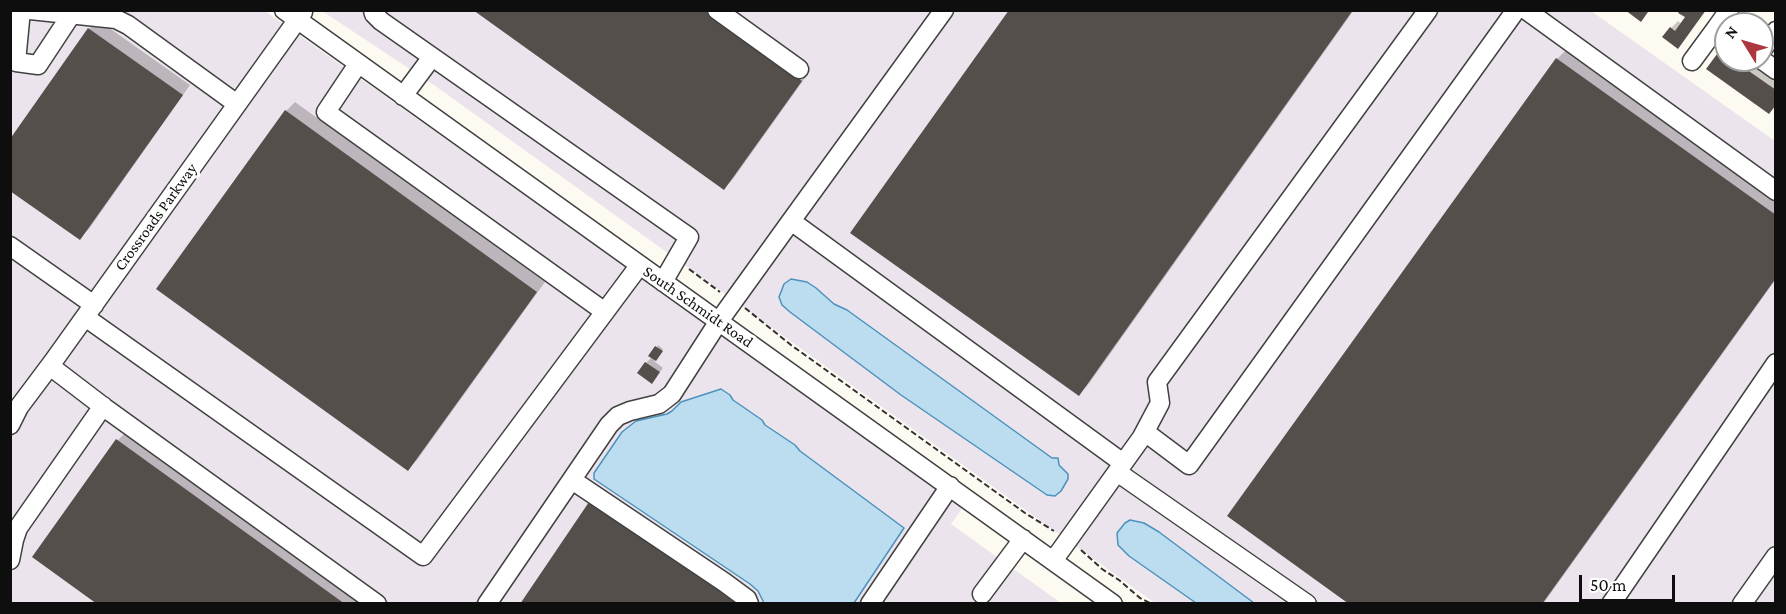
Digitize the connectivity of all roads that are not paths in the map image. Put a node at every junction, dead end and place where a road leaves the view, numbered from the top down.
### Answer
1 (21, 10) edge
2 (30, 10) edge
3 (373, 10) edge
4 (717, 10) edge
5 (944, 10) edge
6 (1428, 10) edge
7 (1516, 10) edge
8 (1526, 10) edge
9 (295, 14) edge
10 (71, 15) junction
11 (1714, 37) edge
12 (432, 57) junction
13 (1692, 61) dead end
14 (358, 64) junction
15 (799, 69) dead end
16 (403, 96) junction
17 (237, 104) junction
18 (1776, 191) edge
19 (791, 221) junction
20 (10, 246) edge
21 (639, 266) junction
22 (663, 282) junction
23 (90, 311) junction
24 (605, 312) junction
25 (719, 321) junction
26 (1776, 363) edge
27 (50, 366) junction
28 (103, 406) junction
29 (10, 424) edge
30 (1145, 432) junction
31 (1120, 468) junction
32 (572, 480) junction
33 (950, 486) junction
34 (1023, 539) junction
35 (1776, 556) edge
36 (10, 560) edge
37 (1053, 561) junction
38 (984, 600) edge
39 (377, 603) edge
40 (487, 603) edge
41 (749, 603) edge
42 (870, 603) edge
43 (1113, 603) edge
44 (1307, 603) edge
45 (1611, 603) edge
46 (1742, 603) edge

1 - 10 street
2 - 10 street
3 - 12 street
4 - 15 street
5 - 19 street
6 - 30 street
7 - 30 street
8 - 18 street
9 - 14 street, South Schmidt Road
9 - 17 street, Crossroads Parkway
10 - 17 street
11 - 13 street
12 - 16 street
12 - 22 street
14 - 16 street, South Schmidt Road
14 - 24 street
16 - 21 street, South Schmidt Road
17 - 23 street, Crossroads Parkway
19 - 25 street
19 - 31 street
20 - 23 street
21 - 22 street, South Schmidt Road
21 - 24 street
22 - 25 street, South Schmidt Road
23 - 24 street
23 - 27 street, Crossroads Parkway
25 - 32 street
25 - 33 street, South Schmidt Road
26 - 45 street
27 - 28 street
27 - 29 street, Crossroads Parkway
28 - 36 street
28 - 39 street
30 - 31 street
31 - 37 street
31 - 44 street
32 - 40 street
32 - 41 street
33 - 34 street, South Schmidt Road
33 - 42 street
34 - 37 street, South Schmidt Road
34 - 38 street
35 - 46 street
37 - 43 street, South Schmidt Road

